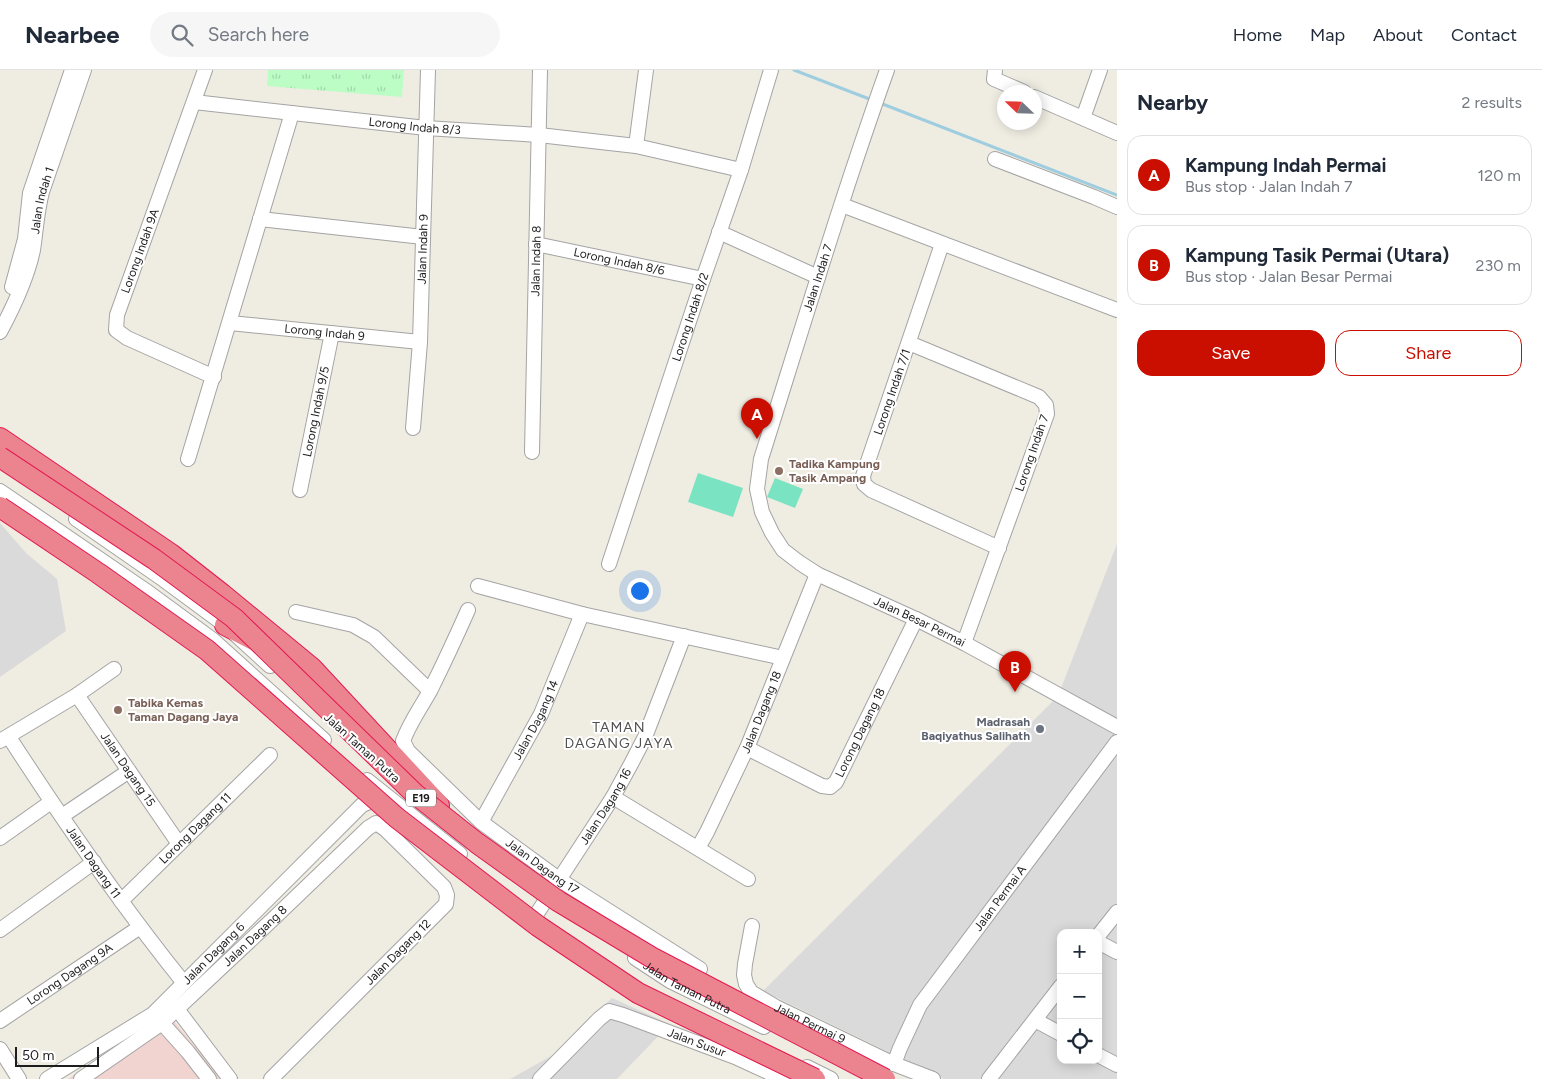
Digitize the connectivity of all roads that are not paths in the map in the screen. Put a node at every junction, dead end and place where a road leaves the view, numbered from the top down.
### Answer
1 (72, 70) edge
2 (84, 70) edge
3 (205, 70) edge
4 (428, 70) edge
5 (540, 70) edge
6 (646, 70) edge
7 (887, 70) edge
8 (995, 70) edge
9 (1100, 70) edge
10 (769, 75) edge
11 (1008, 85) edge
12 (1042, 100) edge
13 (194, 102) junction
14 (292, 113) junction
15 (1083, 118) junction
16 (426, 128) junction
17 (1117, 133) edge
18 (539, 136) junction
19 (636, 146) junction
20 (995, 160) dead end
21 (741, 170) junction
22 (842, 205) junction
23 (1117, 207) edge
24 (260, 220) junction
25 (719, 232) junction
26 (423, 237) junction
27 (536, 244) junction
28 (942, 244) junction
29 (818, 278) junction
30 (703, 279) junction
31 (1117, 310) edge
32 (0, 313) edge
33 (230, 322) junction
34 (0, 332) edge
35 (332, 333) junction
36 (420, 342) junction
37 (909, 343) junction
38 (214, 377) junction
39 (413, 428) dead end
40 (0, 438) edge
41 (532, 452) dead end
42 (0, 457) edge
43 (188, 460) dead end
44 (0, 466) edge
45 (757, 488) joint
46 (300, 490) dead end
47 (0, 491) edge
48 (0, 507) edge
49 (999, 548) junction
50 (609, 564) dead end
51 (818, 574) junction
52 (478, 586) dead end
53 (468, 610) dead end
54 (296, 612) dead end
55 (582, 614) junction
56 (916, 619) junction
57 (225, 625) junction
58 (684, 636) junction
59 (964, 643) junction
60 (783, 658) junction
61 (114, 669) dead end
62 (430, 691) junction
63 (77, 695) junction
64 (349, 708) junction
65 (1117, 727) edge
66 (4, 739) edge
67 (1117, 742) edge
68 (746, 748) junction
69 (270, 755) dead end
70 (129, 770) junction
71 (367, 779) junction
72 (613, 797) junction
73 (392, 799) junction
74 (51, 802) junction
75 (362, 805) junction
76 (62, 816) junction
77 (481, 822) junction
78 (376, 823) joint
79 (0, 838) edge
80 (179, 844) junction
81 (476, 844) junction
82 (698, 848) junction
83 (94, 862) junction
84 (748, 879) dead end
85 (560, 880) junction
86 (121, 901) junction
87 (546, 901) junction
88 (1117, 912) edge
89 (536, 915) junction
90 (752, 926) dead end
91 (140, 927) junction
92 (0, 930) edge
93 (1102, 931) edge
94 (1102, 944) edge
95 (1117, 952) edge
96 (700, 969) dead end
97 (184, 984) junction
98 (1057, 991) edge
99 (177, 1010) junction
100 (1035, 1020) junction
101 (0, 1021) edge
102 (162, 1023) junction
103 (1057, 1032) edge
104 (0, 1049) edge
105 (1102, 1057) edge
106 (1117, 1065) edge
107 (890, 1071) edge
108 (65, 1075) edge
109 (778, 1078) edge
110 (19, 1079) edge
111 (47, 1079) edge
112 (81, 1079) edge
113 (209, 1079) edge
114 (230, 1079) edge
115 (271, 1079) edge
116 (540, 1079) edge
117 (815, 1079) edge
118 (831, 1079) edge
119 (870, 1079) edge
120 (933, 1079) edge
121 (989, 1079) edge

1 - 32 street, Jalan Indah 1
2 - 34 street, Jalan Indah 1
3 - 13 street, Lorong Indah 9A
4 - 16 street, Jalan Indah 9
5 - 18 street, Jalan Indah 8
6 - 19 street
7 - 22 street, Jalan Indah 7
8 - 11 street
9 - 15 street
10 - 21 street, Lorong Indah 8/2
12 - 15 street
13 - 14 street, Lorong Indah 8/3
13 - 38 street, Lorong Indah 9A
14 - 16 street, Lorong Indah 8/3
14 - 24 street
15 - 17 street
16 - 18 street, Lorong Indah 8/3
16 - 26 street, Jalan Indah 9
18 - 19 street, Lorong Indah 8/3
18 - 27 street, Jalan Indah 8
19 - 21 street, Lorong Indah 8/3
20 - 23 street
21 - 25 street, Lorong Indah 8/2
22 - 28 street
22 - 29 street, Jalan Indah 7
24 - 26 street
24 - 33 street
25 - 29 street
25 - 30 street, Lorong Indah 8/2
26 - 36 street, Jalan Indah 9
27 - 30 street, Lorong Indah 8/6
27 - 41 street, Jalan Indah 8
28 - 31 street
28 - 37 street, Lorong Indah 7/1
29 - 45 street, Jalan Indah 7
30 - 50 street, Lorong Indah 8/2
33 - 35 street, Lorong Indah 9
33 - 38 street
35 - 36 street, Lorong Indah 9
35 - 46 street, Lorong Indah 9/5
36 - 39 street, Jalan Indah 9
37 - 49 street, Lorong Indah 7/1
37 - 49 street, Lorong Indah 7
38 - 43 street
40 - 64 highway
42 - 107 highway, E19, bridge
44 - 57 street, Jalan Taman Putra
45 - 51 street, Jalan Besar Permai
47 - 71 street, Jalan Taman Putra
48 - 117 highway, E19, bridge
49 - 59 street, Lorong Indah 7
51 - 56 street, Jalan Besar Permai
51 - 60 street, Jalan Dagang 18
52 - 55 street
53 - 62 street
54 - 62 street
55 - 58 street
55 - 77 street, Jalan Dagang 14
56 - 59 street, Jalan Besar Permai
56 - 68 street, Lorong Dagang 18
57 - 64 highway
57 - 81 street, Jalan Taman Putra
58 - 60 street
58 - 72 street, Jalan Dagang 16
59 - 65 street, Jalan Besar Permai
60 - 68 street, Jalan Dagang 18
61 - 63 street
62 - 77 street, Jalan Dagang 17
63 - 66 street
63 - 70 street, Jalan Dagang 15
64 - 81 highway
66 - 74 street, Jalan Dagang 11
67 - 107 street, Jalan Permai A
68 - 82 street, Jalan Dagang 18
69 - 80 street, Lorong Dagang 11
70 - 76 street
70 - 80 street, Jalan Dagang 15
71 - 73 street, Jalan Taman Putra
71 - 75 street
72 - 82 street
72 - 85 street, Jalan Dagang 16
73 - 75 street
73 - 89 street, Jalan Taman Putra
74 - 76 street, Jalan Dagang 11
74 - 79 street
75 - 97 street, Jalan Dagang 6
76 - 83 street, Jalan Dagang 11
77 - 85 street, Jalan Dagang 17
78 - 99 street, Jalan Dagang 8
78 - 115 street, Jalan Dagang 12
80 - 86 street, Lorong Dagang 11
81 - 87 street, Jalan Taman Putra
82 - 84 street
83 - 86 street, Jalan Dagang 11
83 - 92 street
85 - 87 street, Jalan Dagang 16
85 - 96 street, Jalan Dagang 17
86 - 91 street, Jalan Dagang 11
87 - 89 street, Jalan Dagang 16
87 - 119 street, Jalan Taman Putra
88 - 93 street
89 - 118 street, Jalan Taman Putra
90 - 107 street, Jalan Permai 9
91 - 97 street, Jalan Dagang 11
91 - 101 street, Lorong Dagang 9A
94 - 95 street
97 - 108 street, Jalan Dagang 6
98 - 100 street
99 - 102 street, Jalan Dagang 8
99 - 114 street
100 - 103 street
100 - 121 street
102 - 112 street, Jalan Dagang 8
102 - 113 street
104 - 110 street
105 - 106 street
107 - 120 street, Jalan Permai 9
108 - 111 street, Jalan Dagang 6
109 - 116 street, Jalan Susur

